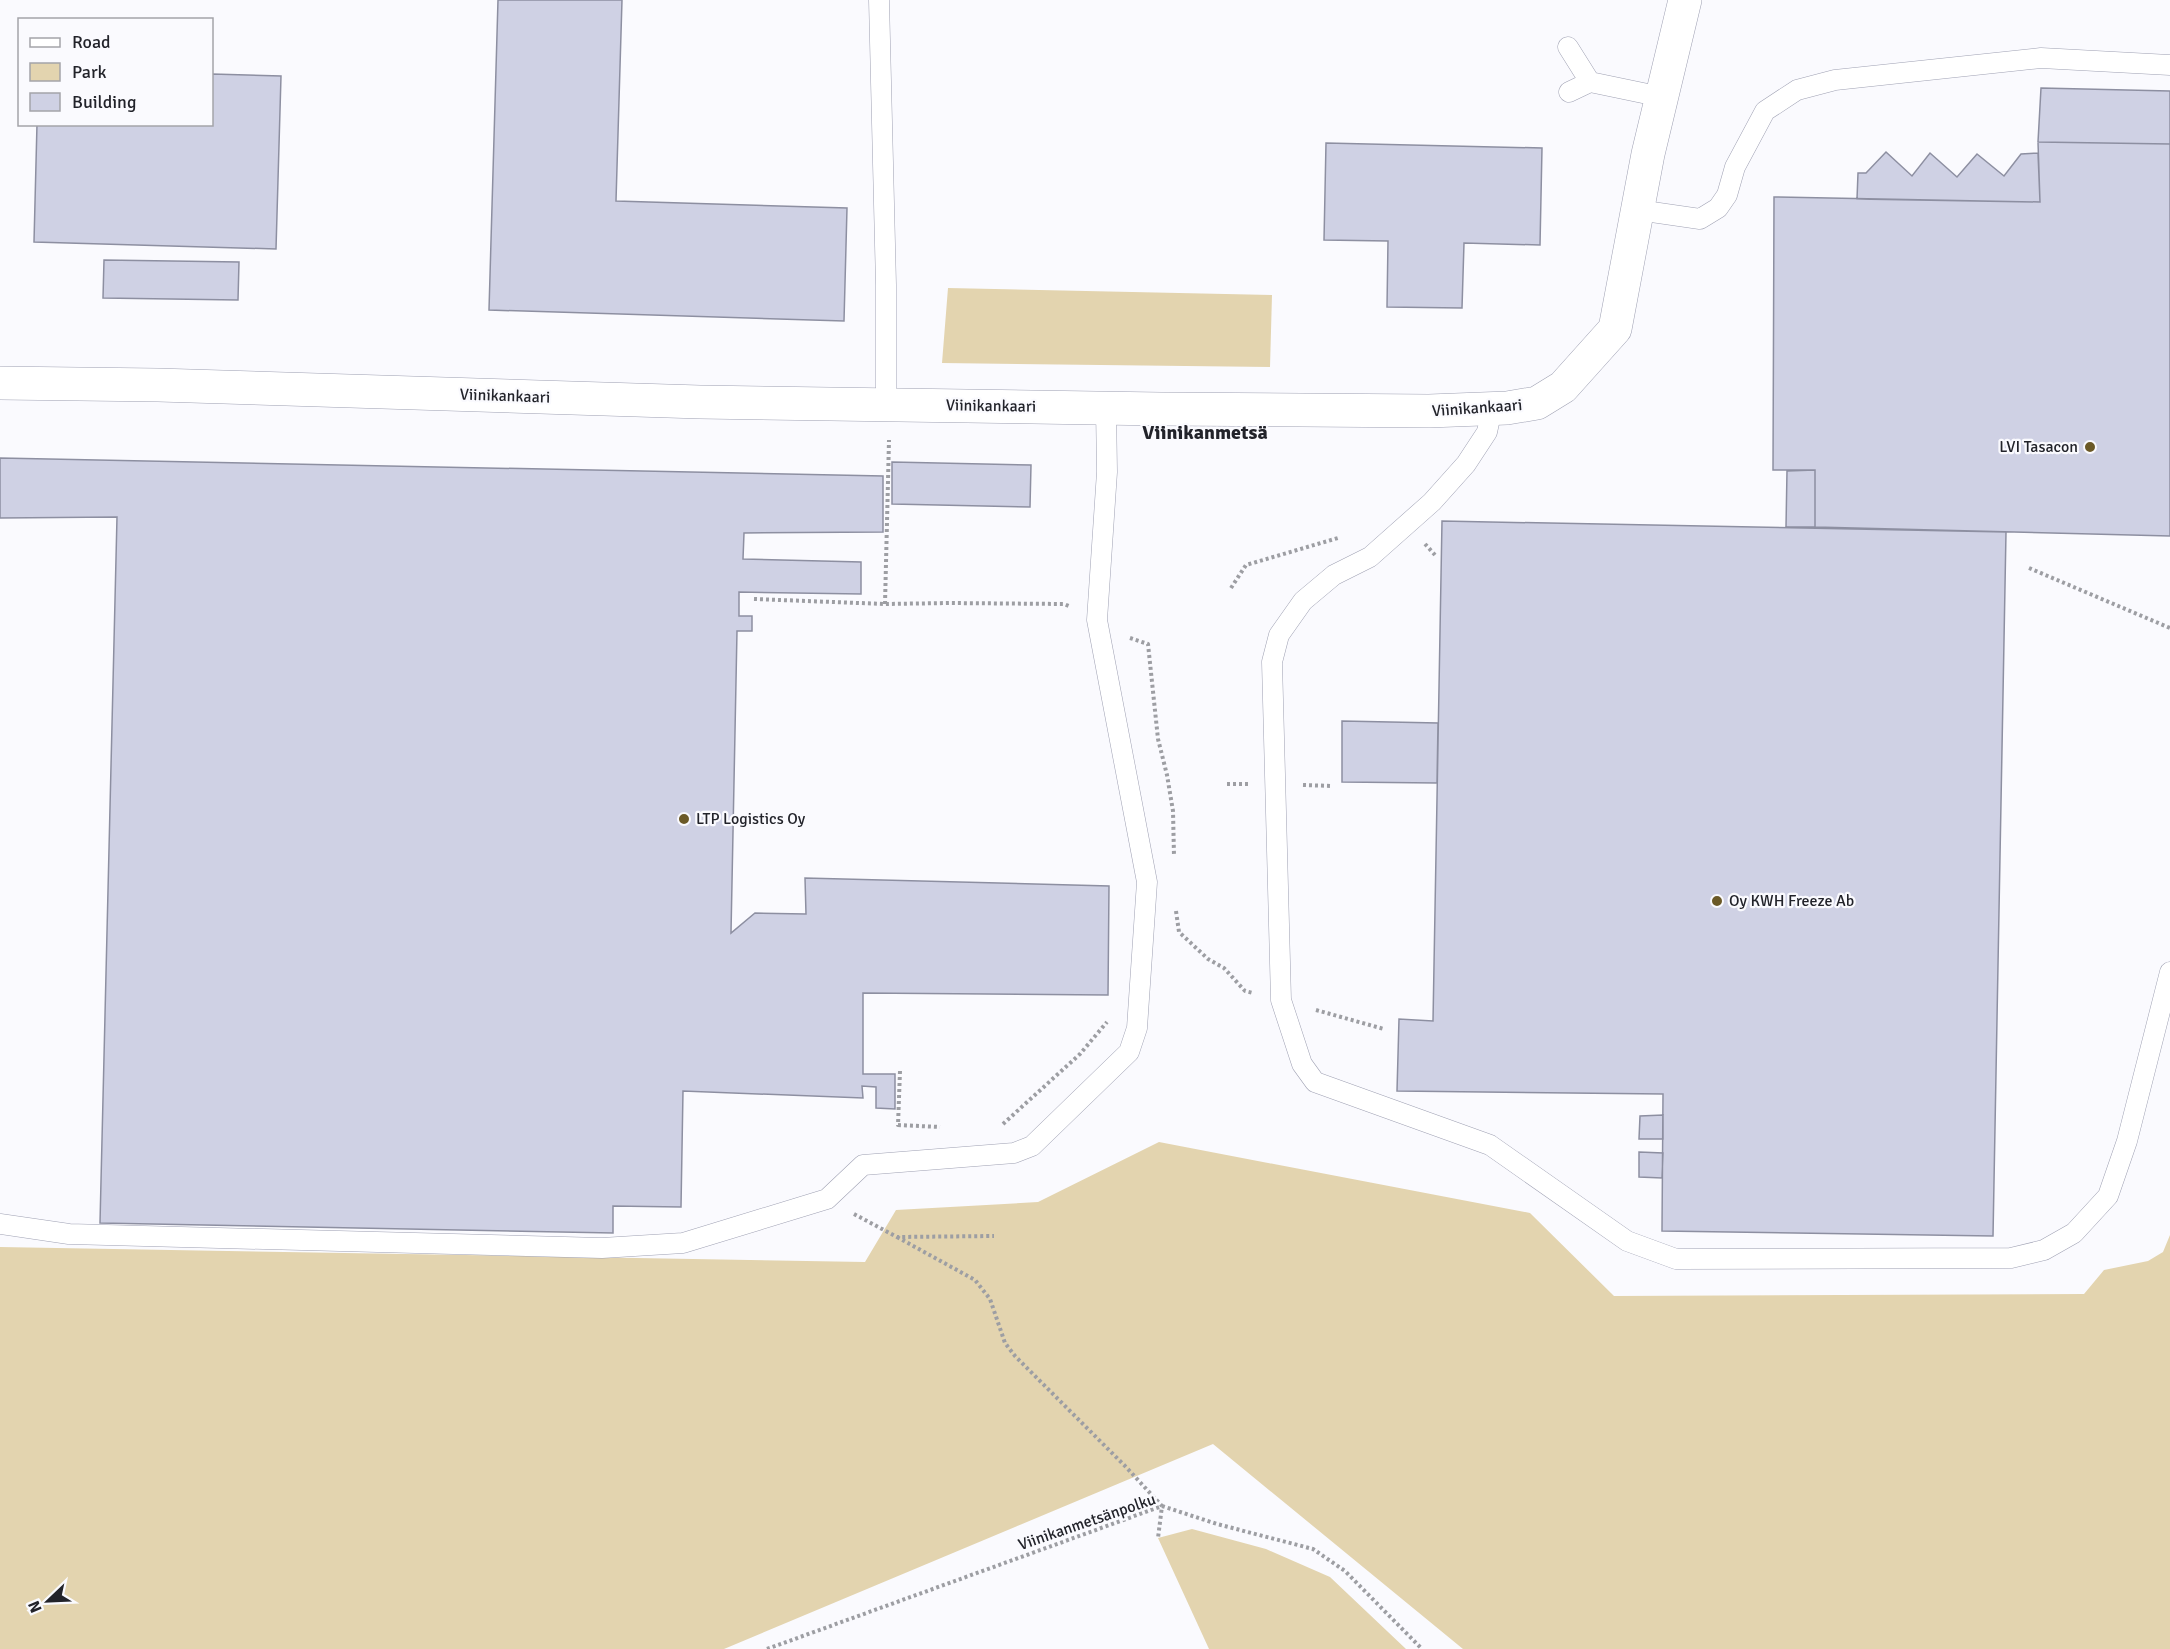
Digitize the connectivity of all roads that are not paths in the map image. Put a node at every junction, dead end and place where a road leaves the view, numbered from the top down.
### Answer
1 (879, 0) edge
2 (1685, 0) edge
3 (1568, 47) dead end
4 (2170, 65) edge
5 (1590, 82) junction
6 (1569, 92) dead end
7 (1662, 97) junction
8 (1638, 210) junction
9 (0, 383) edge
10 (886, 404) junction
11 (1106, 408) junction
12 (1492, 409) junction
13 (2170, 972) edge
14 (0, 1224) edge

1 - 10 lane
2 - 7 street, Viinikankaari
3 - 5 lane
4 - 8 lane
5 - 6 lane
5 - 7 lane
7 - 8 street, Viinikankaari
8 - 12 street, Viinikankaari
9 - 10 street, Viinikankaari
10 - 11 street, Viinikankaari
11 - 12 street, Viinikankaari
11 - 14 lane
12 - 13 lane

